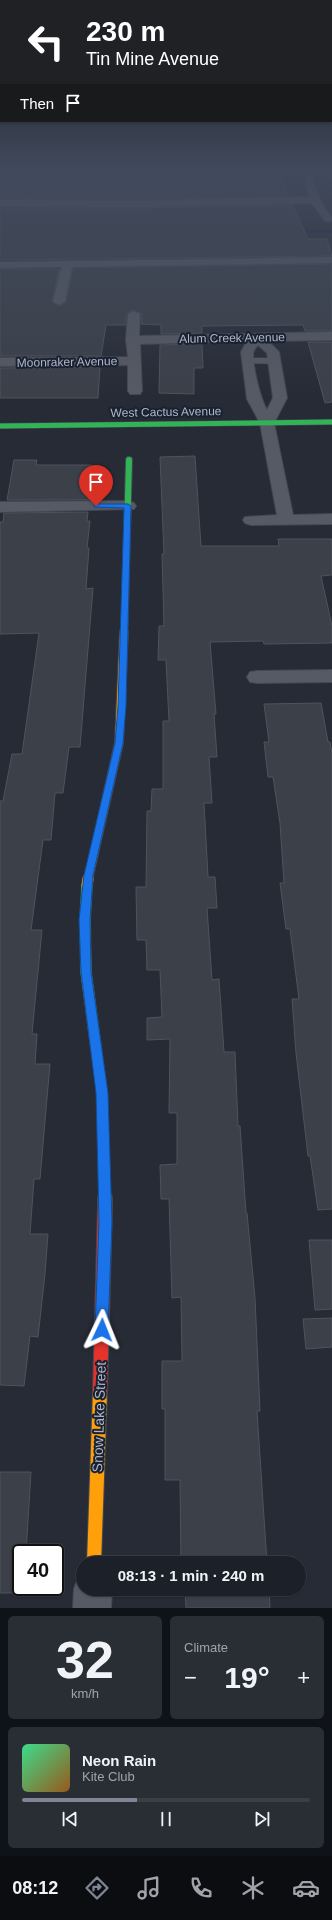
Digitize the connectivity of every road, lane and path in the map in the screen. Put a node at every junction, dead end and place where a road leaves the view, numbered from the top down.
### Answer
1 (332, 260) edge
2 (67, 264) junction
3 (0, 265) edge
4 (59, 302) dead end
5 (134, 314) dead end
6 (332, 336) edge
7 (256, 337) junction
8 (132, 340) junction
9 (135, 361) junction
10 (248, 361) junction
11 (274, 361) junction
12 (0, 362) edge
13 (135, 391) dead end
14 (332, 422) edge
15 (267, 423) junction
16 (0, 426) edge
17 (129, 460) dead end
18 (128, 506) junction
19 (0, 507) edge
20 (332, 519) edge
21 (251, 520) dead end
22 (286, 520) junction
23 (257, 676) dead end
24 (332, 676) edge
25 (94, 1556) edge
26 (93, 1596) edge
27 (92, 1608) edge

1 - 2 street
2 - 3 street
2 - 4 street
5 - 8 street
6 - 7 street, Alum Creek Avenue
7 - 8 street, Alum Creek Avenue
7 - 10 street
7 - 11 street
8 - 9 street
9 - 12 street, Moonraker Avenue
9 - 13 street
10 - 11 lane
10 - 15 street
11 - 15 street
14 - 15 street, West Cactus Avenue
15 - 16 street, West Cactus Avenue
15 - 22 street
17 - 18 street, Snow Lake Street
18 - 19 street
18 - 25 street, Snow Lake Street
20 - 22 street
21 - 22 street
23 - 24 street
26 - 27 street

